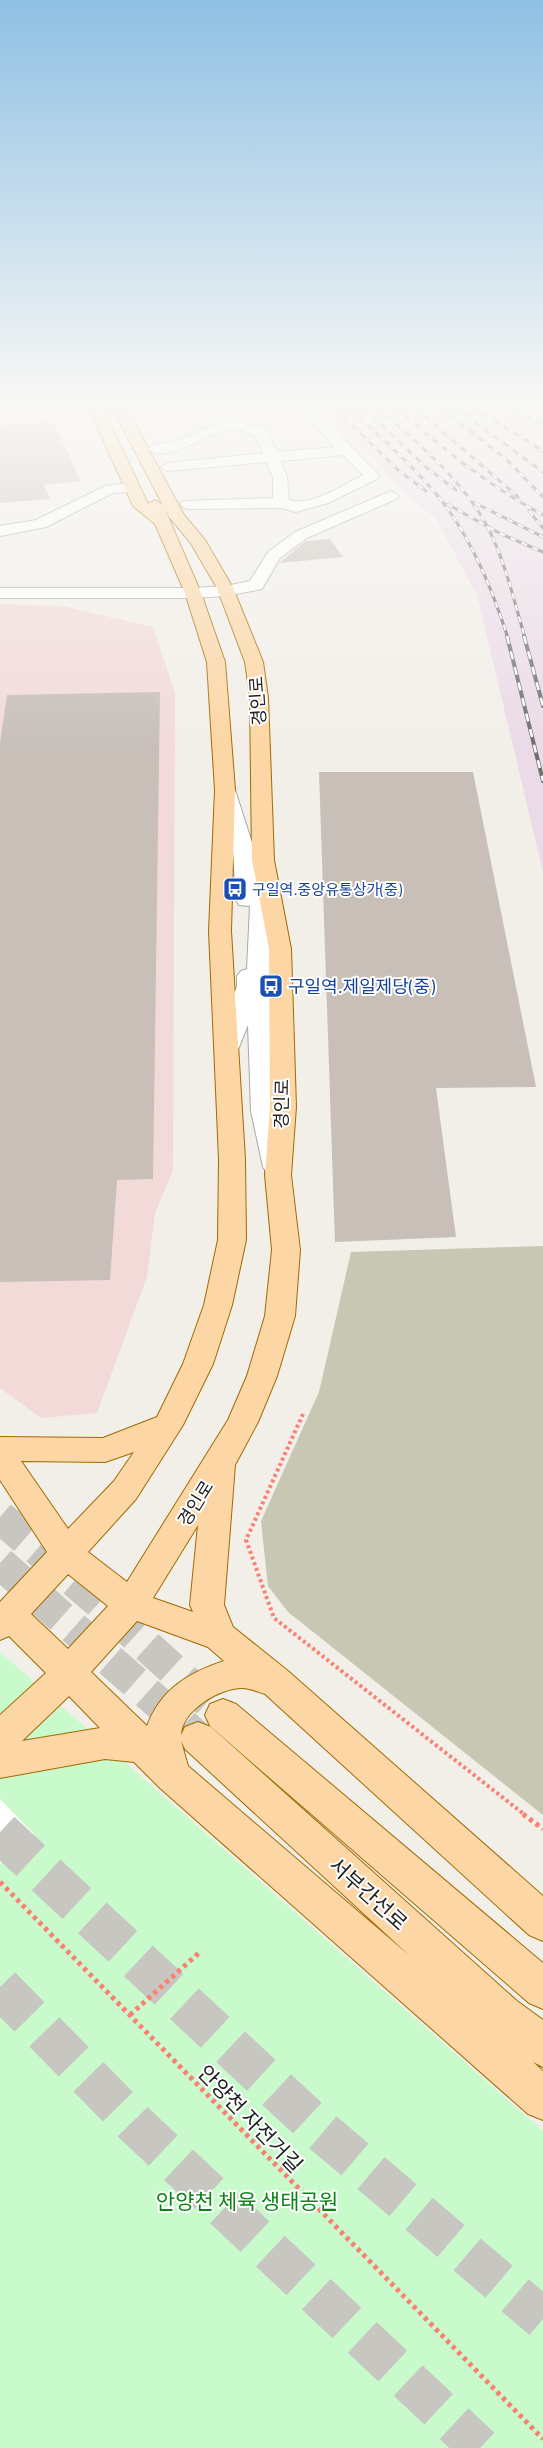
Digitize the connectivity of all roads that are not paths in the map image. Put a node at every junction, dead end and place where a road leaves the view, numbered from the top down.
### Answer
1 (52, 518) edge
2 (158, 518) edge
3 (162, 518) edge
4 (178, 518) edge
5 (193, 518) edge
6 (340, 518) edge
7 (164, 523) junction
8 (0, 531) edge
9 (197, 540) junction
10 (226, 592) junction
11 (0, 593) edge
12 (193, 593) junction
13 (225, 790) joint
14 (263, 860) joint
15 (228, 1047) joint
16 (278, 1175) joint
17 (168, 1425) junction
18 (0, 1450) edge
19 (0, 1455) edge
20 (220, 1463) junction
21 (66, 1554) junction
22 (131, 1604) junction
23 (5, 1620) edge
24 (220, 1637) junction
25 (69, 1673) junction
26 (276, 1682) junction
27 (0, 1738) edge
28 (143, 1746) junction
29 (0, 1761) edge
30 (173, 1776) junction
31 (498, 1883) junction
32 (543, 1905) edge
33 (543, 1922) edge
34 (543, 1989) edge
35 (543, 2046) edge
36 (543, 2099) edge

1 - 8 street
2 - 7 main road
3 - 7 main road
4 - 9 main road, 경인로
5 - 9 main road
6 - 10 street
7 - 12 main road
9 - 10 main road, 경인로
10 - 12 street
10 - 14 main road, 경인로
11 - 12 street
12 - 13 main road
13 - 15 street
14 - 16 street
15 - 17 main road
16 - 20 main road, 경인로
17 - 18 main road
17 - 21 main road
19 - 21 main road
20 - 22 main road, 경인로
20 - 24 main road
21 - 22 main road
21 - 23 main road
22 - 24 main road
22 - 25 main road, 경인로
23 - 25 main road
24 - 26 main road
25 - 27 main road, 경인로
25 - 28 main road
26 - 30 main road
26 - 31 main road
28 - 29 main road
28 - 30 main road
30 - 36 main road
31 - 32 main road
31 - 33 main road
34 - 35 main road, 서부간선로

